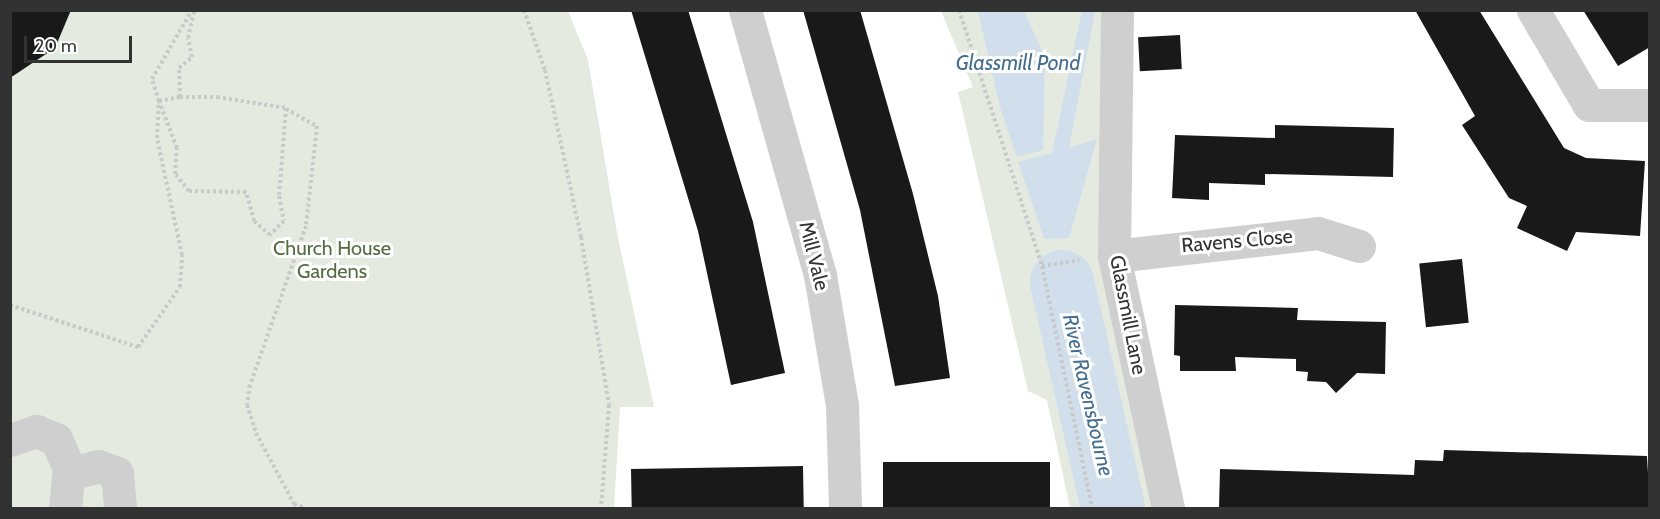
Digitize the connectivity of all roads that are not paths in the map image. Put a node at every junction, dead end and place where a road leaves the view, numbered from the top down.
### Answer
1 (745, 10) edge
2 (1117, 10) edge
3 (1533, 10) edge
4 (1650, 105) edge
5 (1359, 246) dead end
6 (1114, 256) junction
7 (10, 440) edge
8 (69, 474) junction
9 (65, 508) edge
10 (120, 508) edge
11 (845, 508) edge
12 (1168, 508) edge

1 - 11 street, Mill Vale
2 - 6 street, Glassmill Lane
3 - 4 street
5 - 6 street, Ravens Close
6 - 12 street, Glassmill Lane
7 - 8 street
8 - 9 street
8 - 10 street

